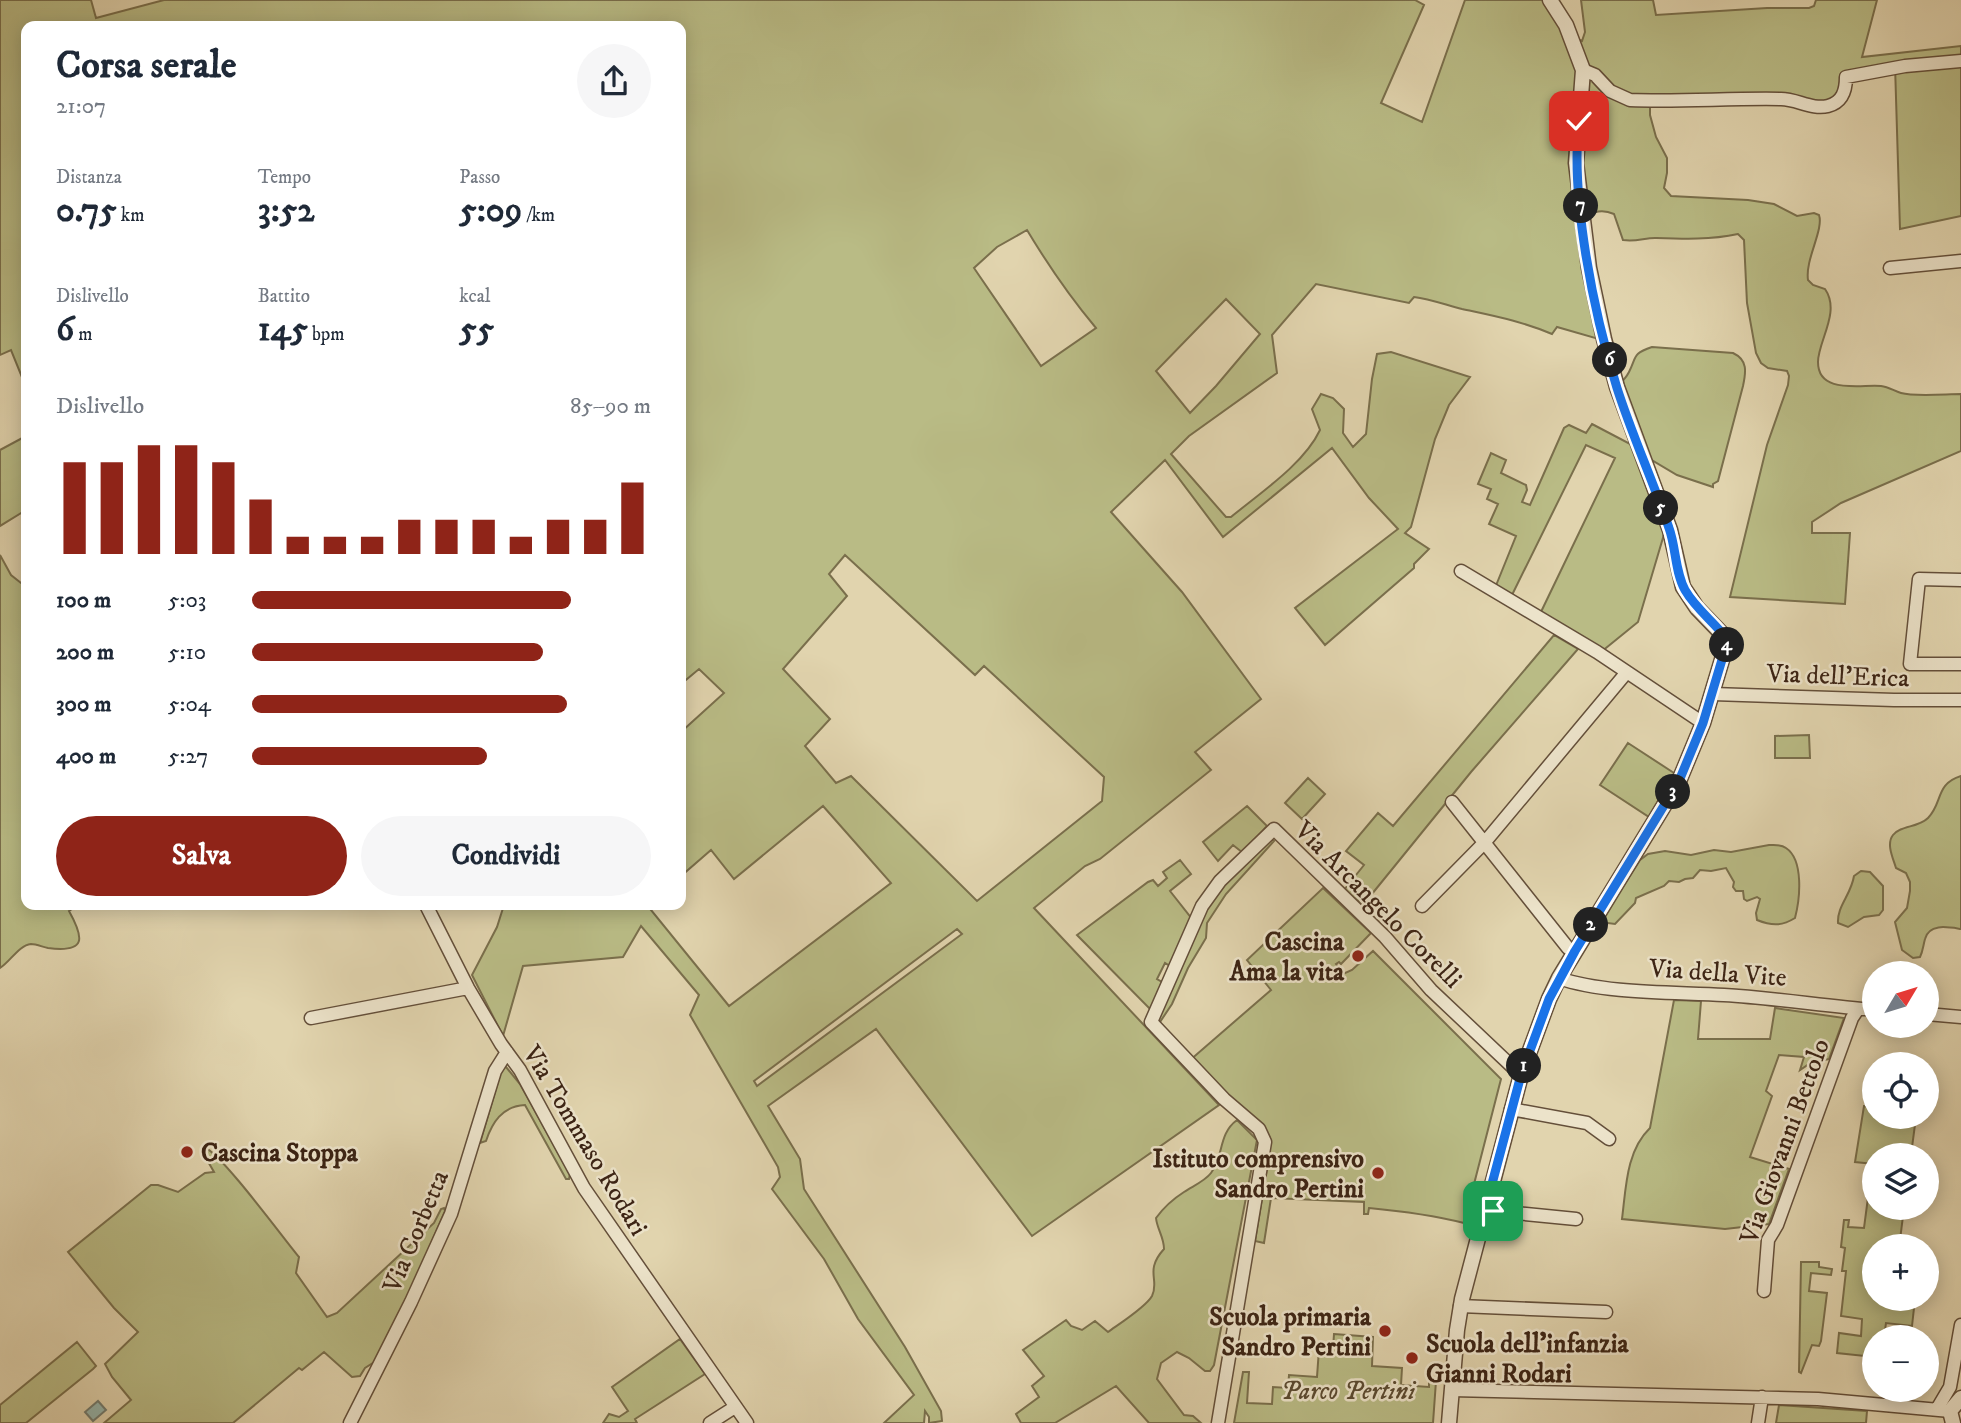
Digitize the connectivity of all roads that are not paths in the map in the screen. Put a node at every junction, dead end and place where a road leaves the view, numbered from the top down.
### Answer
1 (1550, 0) edge
2 (1961, 61) edge
3 (1583, 70) junction
4 (1961, 261) edge
5 (1890, 268) dead end
6 (1461, 570) dead end
7 (1961, 580) edge
8 (1961, 664) edge
9 (1627, 672) junction
10 (1713, 694) junction
11 (1961, 700) edge
12 (1703, 723) junction
13 (1452, 802) dead end
14 (1485, 842) junction
15 (1422, 905) dead end
16 (429, 910) edge
17 (1575, 951) junction
18 (1559, 978) junction
19 (468, 988) junction
20 (1858, 1009) junction
21 (1862, 1009) edge
22 (1939, 1015) edge
23 (1961, 1017) edge
24 (311, 1018) dead end
25 (507, 1052) junction
26 (1521, 1075) junction
27 (1511, 1109) junction
28 (1609, 1139) dead end
29 (1485, 1210) junction
30 (1576, 1219) dead end
31 (1764, 1291) dead end
32 (1460, 1306) junction
33 (1606, 1312) dead end
34 (1961, 1325) edge
35 (1452, 1390) junction
36 (1762, 1397) junction
37 (1961, 1398) edge
38 (735, 1407) junction
39 (1947, 1414) edge
40 (350, 1423) edge
41 (710, 1423) edge
42 (747, 1423) edge
43 (1218, 1423) edge
44 (1449, 1423) edge
45 (1758, 1423) edge

1 - 3 street
2 - 3 street
3 - 10 street
4 - 5 street
6 - 9 street
7 - 8 street
9 - 12 street
9 - 14 street
10 - 11 street, Via dell'Erica
10 - 12 street
12 - 17 street
13 - 14 street
14 - 15 street
14 - 17 street
16 - 19 street, Via Tommaso Rodari
17 - 18 street
18 - 20 street, Via della Vite
18 - 26 street
19 - 24 street
19 - 25 street, Via Tommaso Rodari
20 - 21 street, Via della Vite
20 - 31 street, Via Giovanni Bettolo
22 - 23 street
25 - 38 street, Via Tommaso Rodari
25 - 40 street, Via Corbetta
26 - 27 street
26 - 43 street, Via Arcangelo Corelli
27 - 28 street
27 - 29 street
29 - 30 street
29 - 32 street
32 - 33 street
32 - 35 street
34 - 39 street
35 - 36 street
35 - 44 street
36 - 39 street
36 - 45 street
37 - 39 street
38 - 41 street
38 - 42 street, Via Tommaso Rodari

